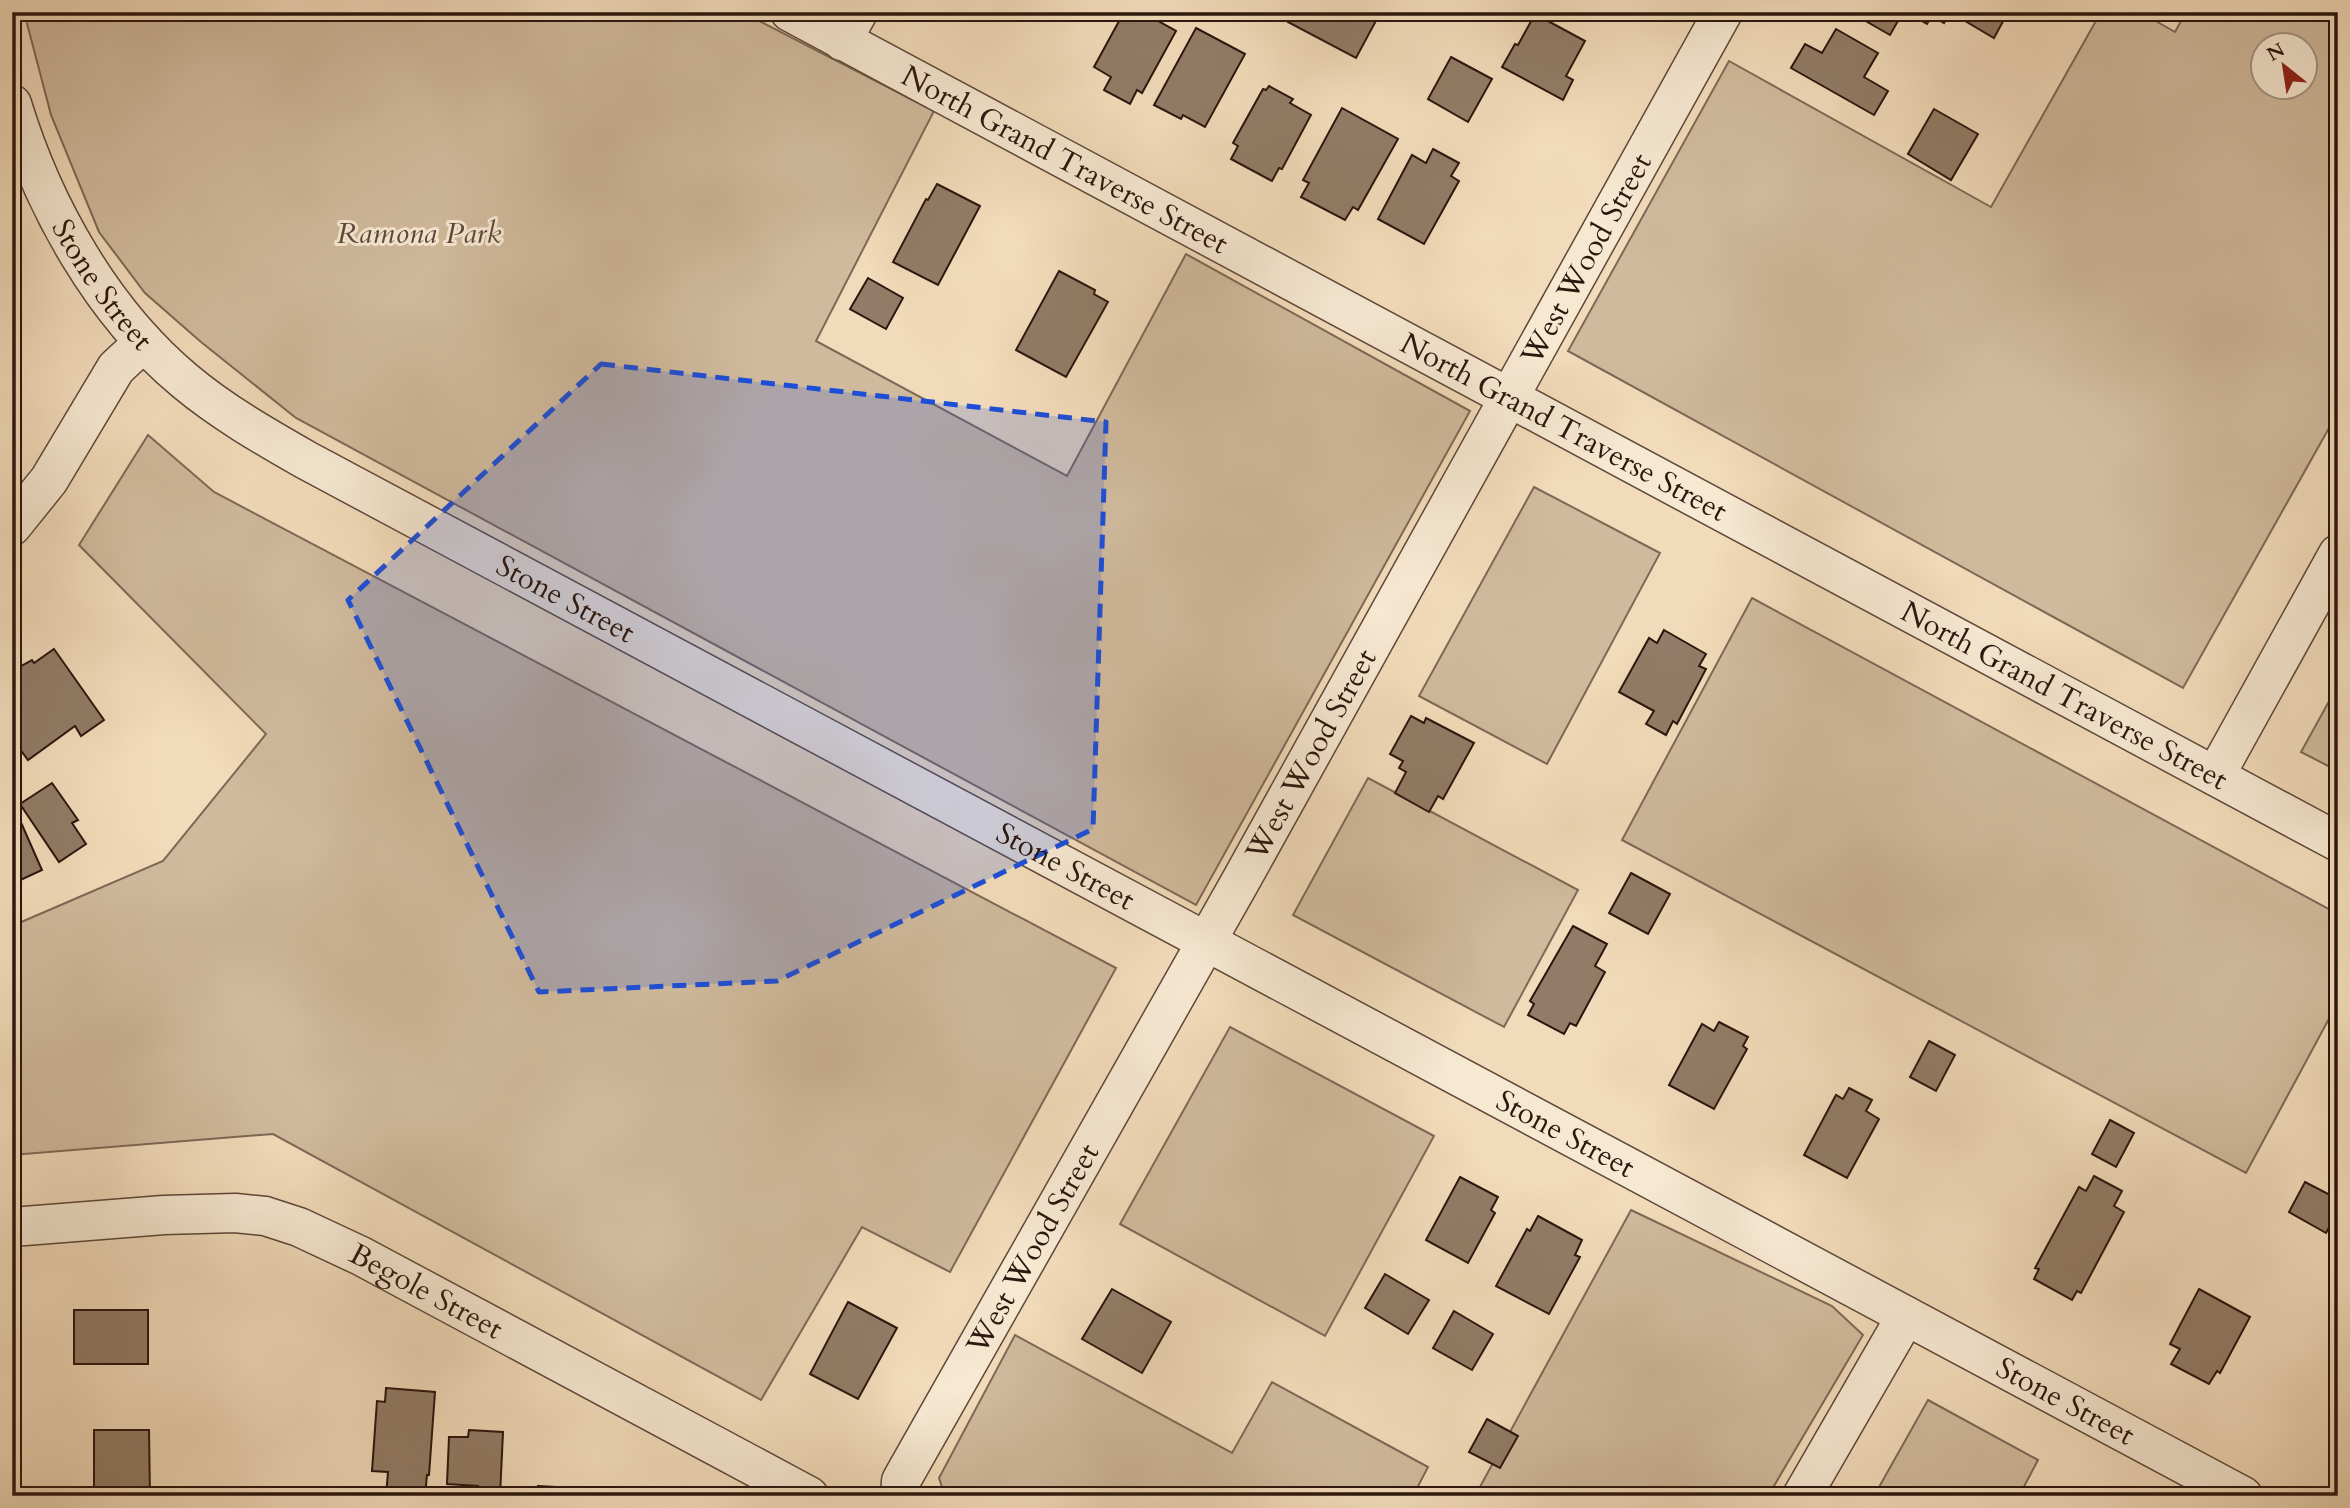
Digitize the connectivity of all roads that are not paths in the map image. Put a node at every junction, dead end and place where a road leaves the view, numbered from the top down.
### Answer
1 (790, 12) edge
2 (1723, 12) edge
3 (850, 27) edge
4 (12, 104) edge
5 (144, 342) junction
6 (1509, 399) junction
7 (12, 526) edge
8 (2338, 554) edge
9 (2215, 776) junction
10 (2338, 842) edge
11 (1207, 942) junction
12 (12, 1227) edge
13 (1906, 1316) junction
14 (809, 1496) edge
15 (900, 1496) edge
16 (1802, 1496) edge
17 (2243, 1496) edge

1 - 3 street, North Grand Traverse Street
2 - 6 street, West Wood Street
3 - 6 street, North Grand Traverse Street
4 - 5 street, Stone Street
5 - 7 street
5 - 11 street, Stone Street
6 - 9 street, North Grand Traverse Street
6 - 11 street, West Wood Street
8 - 9 street
9 - 10 street, North Grand Traverse Street
11 - 13 street, Stone Street
11 - 15 street, West Wood Street
12 - 14 street, Begole Street
13 - 16 street
13 - 17 street, Stone Street

